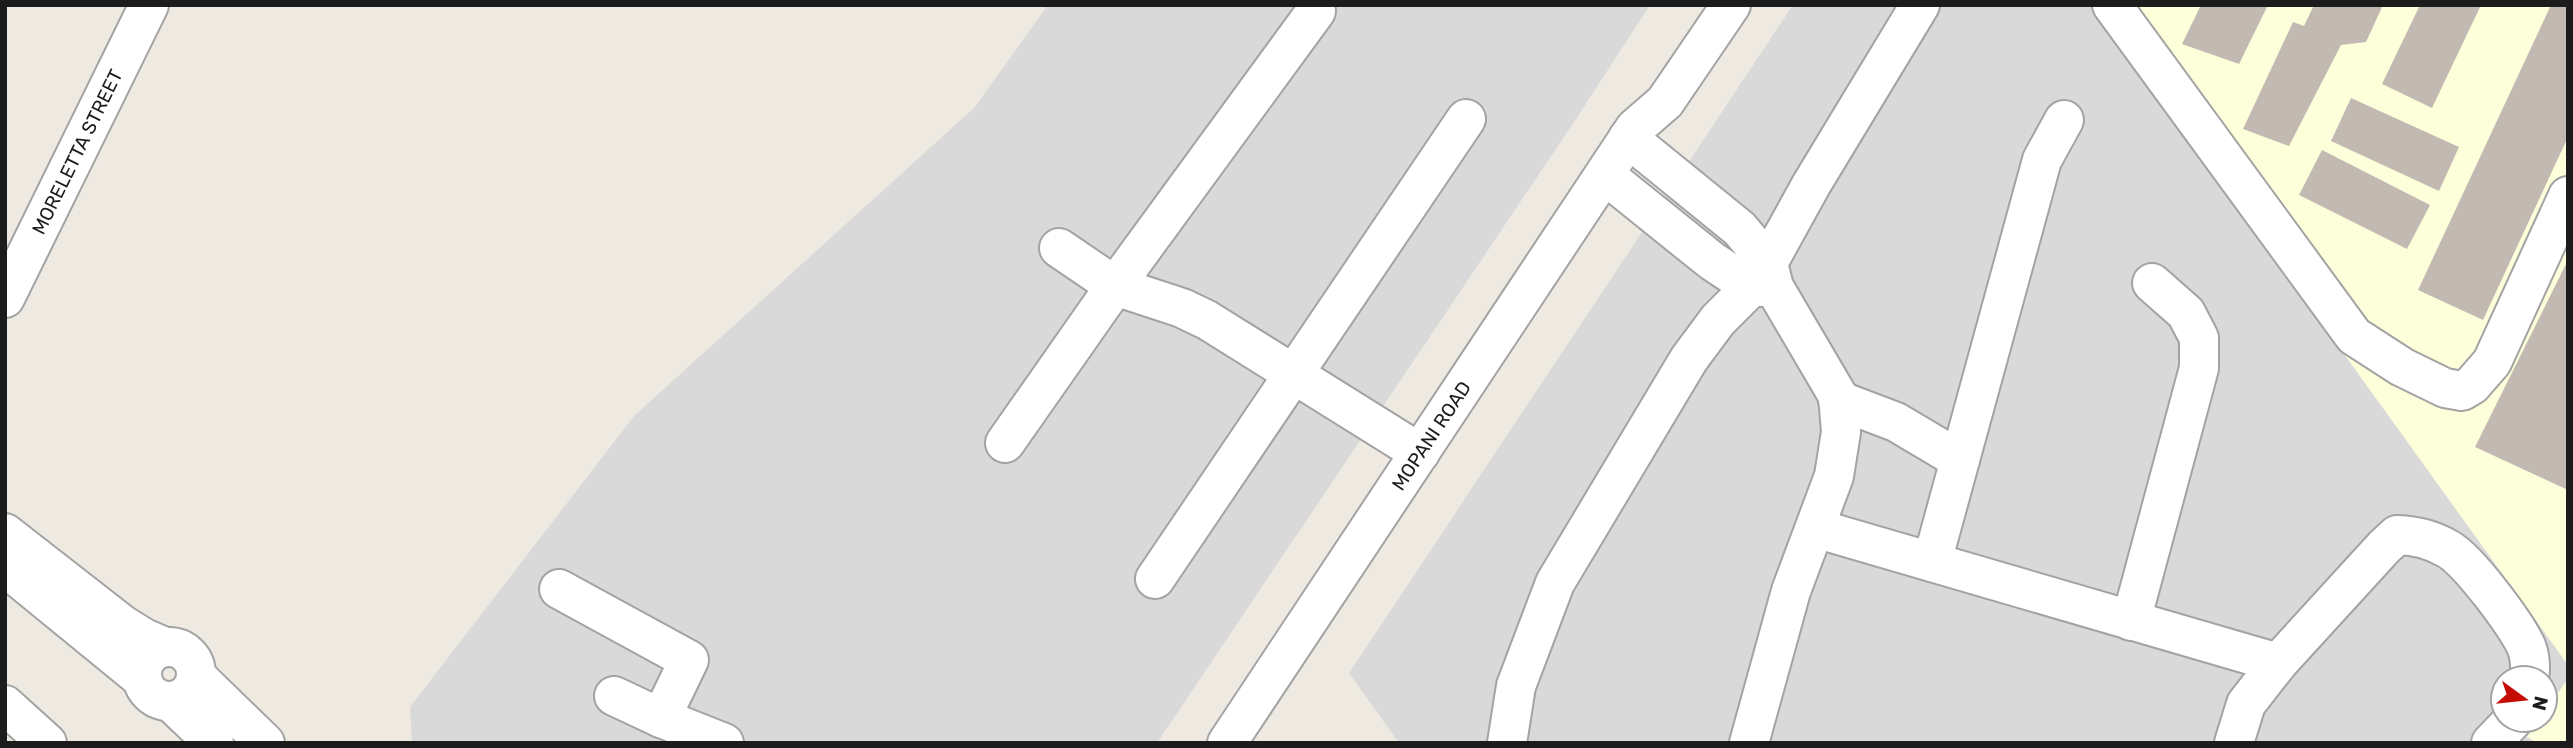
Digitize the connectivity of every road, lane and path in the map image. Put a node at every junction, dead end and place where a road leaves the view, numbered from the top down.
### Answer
1 (149, 5) edge
2 (1700, 5) edge
3 (1731, 5) edge
4 (1920, 5) edge
5 (2112, 5) edge
6 (1316, 11) dead end
7 (1466, 119) dead end
8 (2064, 120) dead end
9 (1631, 133) junction
10 (1605, 175) junction
11 (2568, 196) edge
12 (1059, 248) dead end
13 (1765, 279) junction
14 (2152, 283) dead end
15 (1115, 286) junction
16 (5, 298) edge
17 (1294, 374) junction
18 (1838, 400) junction
19 (1005, 443) dead end
20 (1420, 453) junction
21 (1959, 460) junction
22 (1815, 528) junction
23 (5, 533) edge
24 (1931, 562) junction
25 (5, 567) edge
26 (1155, 579) dead end
27 (559, 589) dead end
28 (2131, 621) junction
29 (164, 647) junction
30 (2278, 663) junction
31 (2530, 664) edge
32 (141, 678) junction
33 (183, 689) junction
34 (614, 696) dead end
35 (5, 705) edge
36 (661, 718) junction
37 (207, 741) edge
38 (47, 743) edge
39 (265, 743) edge
40 (724, 743) edge
41 (1227, 743) edge
42 (1507, 743) edge
43 (1749, 743) edge
44 (2234, 743) edge

1 - 16 street, MORELETTA STREET
2 - 9 street, MOPANI ROAD
3 - 9 street, MOPANI ROAD
4 - 13 street
5 - 11 street
6 - 15 street
7 - 17 street
8 - 21 street
9 - 10 street, MOPANI ROAD
9 - 13 street
10 - 13 street
10 - 20 street, MOPANI ROAD
12 - 15 street
13 - 18 street
13 - 42 street
14 - 28 street
15 - 17 street
15 - 19 street
17 - 20 street
17 - 26 street
18 - 21 street
18 - 22 street
20 - 41 street, MOPANI ROAD
21 - 24 street
22 - 24 street
22 - 43 street
23 - 29 street
24 - 28 street
25 - 32 street
27 - 36 street
28 - 30 street
29 - 32 street
29 - 33 street
30 - 31 street
30 - 44 street
32 - 33 street
33 - 37 street
33 - 39 street
34 - 36 street
35 - 38 street
36 - 40 street

